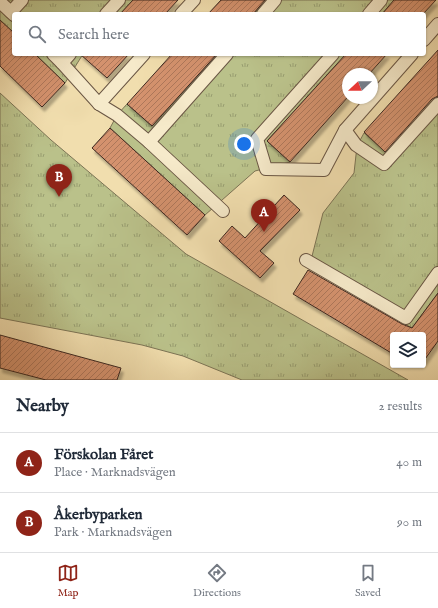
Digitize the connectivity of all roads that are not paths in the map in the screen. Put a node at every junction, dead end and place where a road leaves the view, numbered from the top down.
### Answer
1 (22, 0) edge
2 (119, 0) edge
3 (194, 0) edge
4 (275, 0) edge
5 (381, 0) edge
6 (0, 2) edge
7 (13, 12) edge
8 (108, 12) edge
9 (183, 12) edge
10 (265, 12) edge
11 (371, 12) edge
12 (12, 14) edge
13 (438, 24) edge
14 (426, 38) edge
15 (142, 56) edge
16 (225, 56) edge
17 (331, 56) edge
18 (410, 56) edge
19 (66, 58) edge
20 (99, 104) junction
21 (438, 104) edge
22 (344, 130) junction
23 (149, 142) junction
24 (223, 211) dead end
25 (306, 260) dead end
26 (438, 273) edge

1 - 7 street
2 - 8 street
3 - 9 street
4 - 10 street
5 - 11 street
6 - 12 street
13 - 14 street
15 - 20 street
16 - 23 street
17 - 22 street
18 - 22 street
19 - 20 street
20 - 23 street
21 - 22 street
23 - 24 street
25 - 26 street

